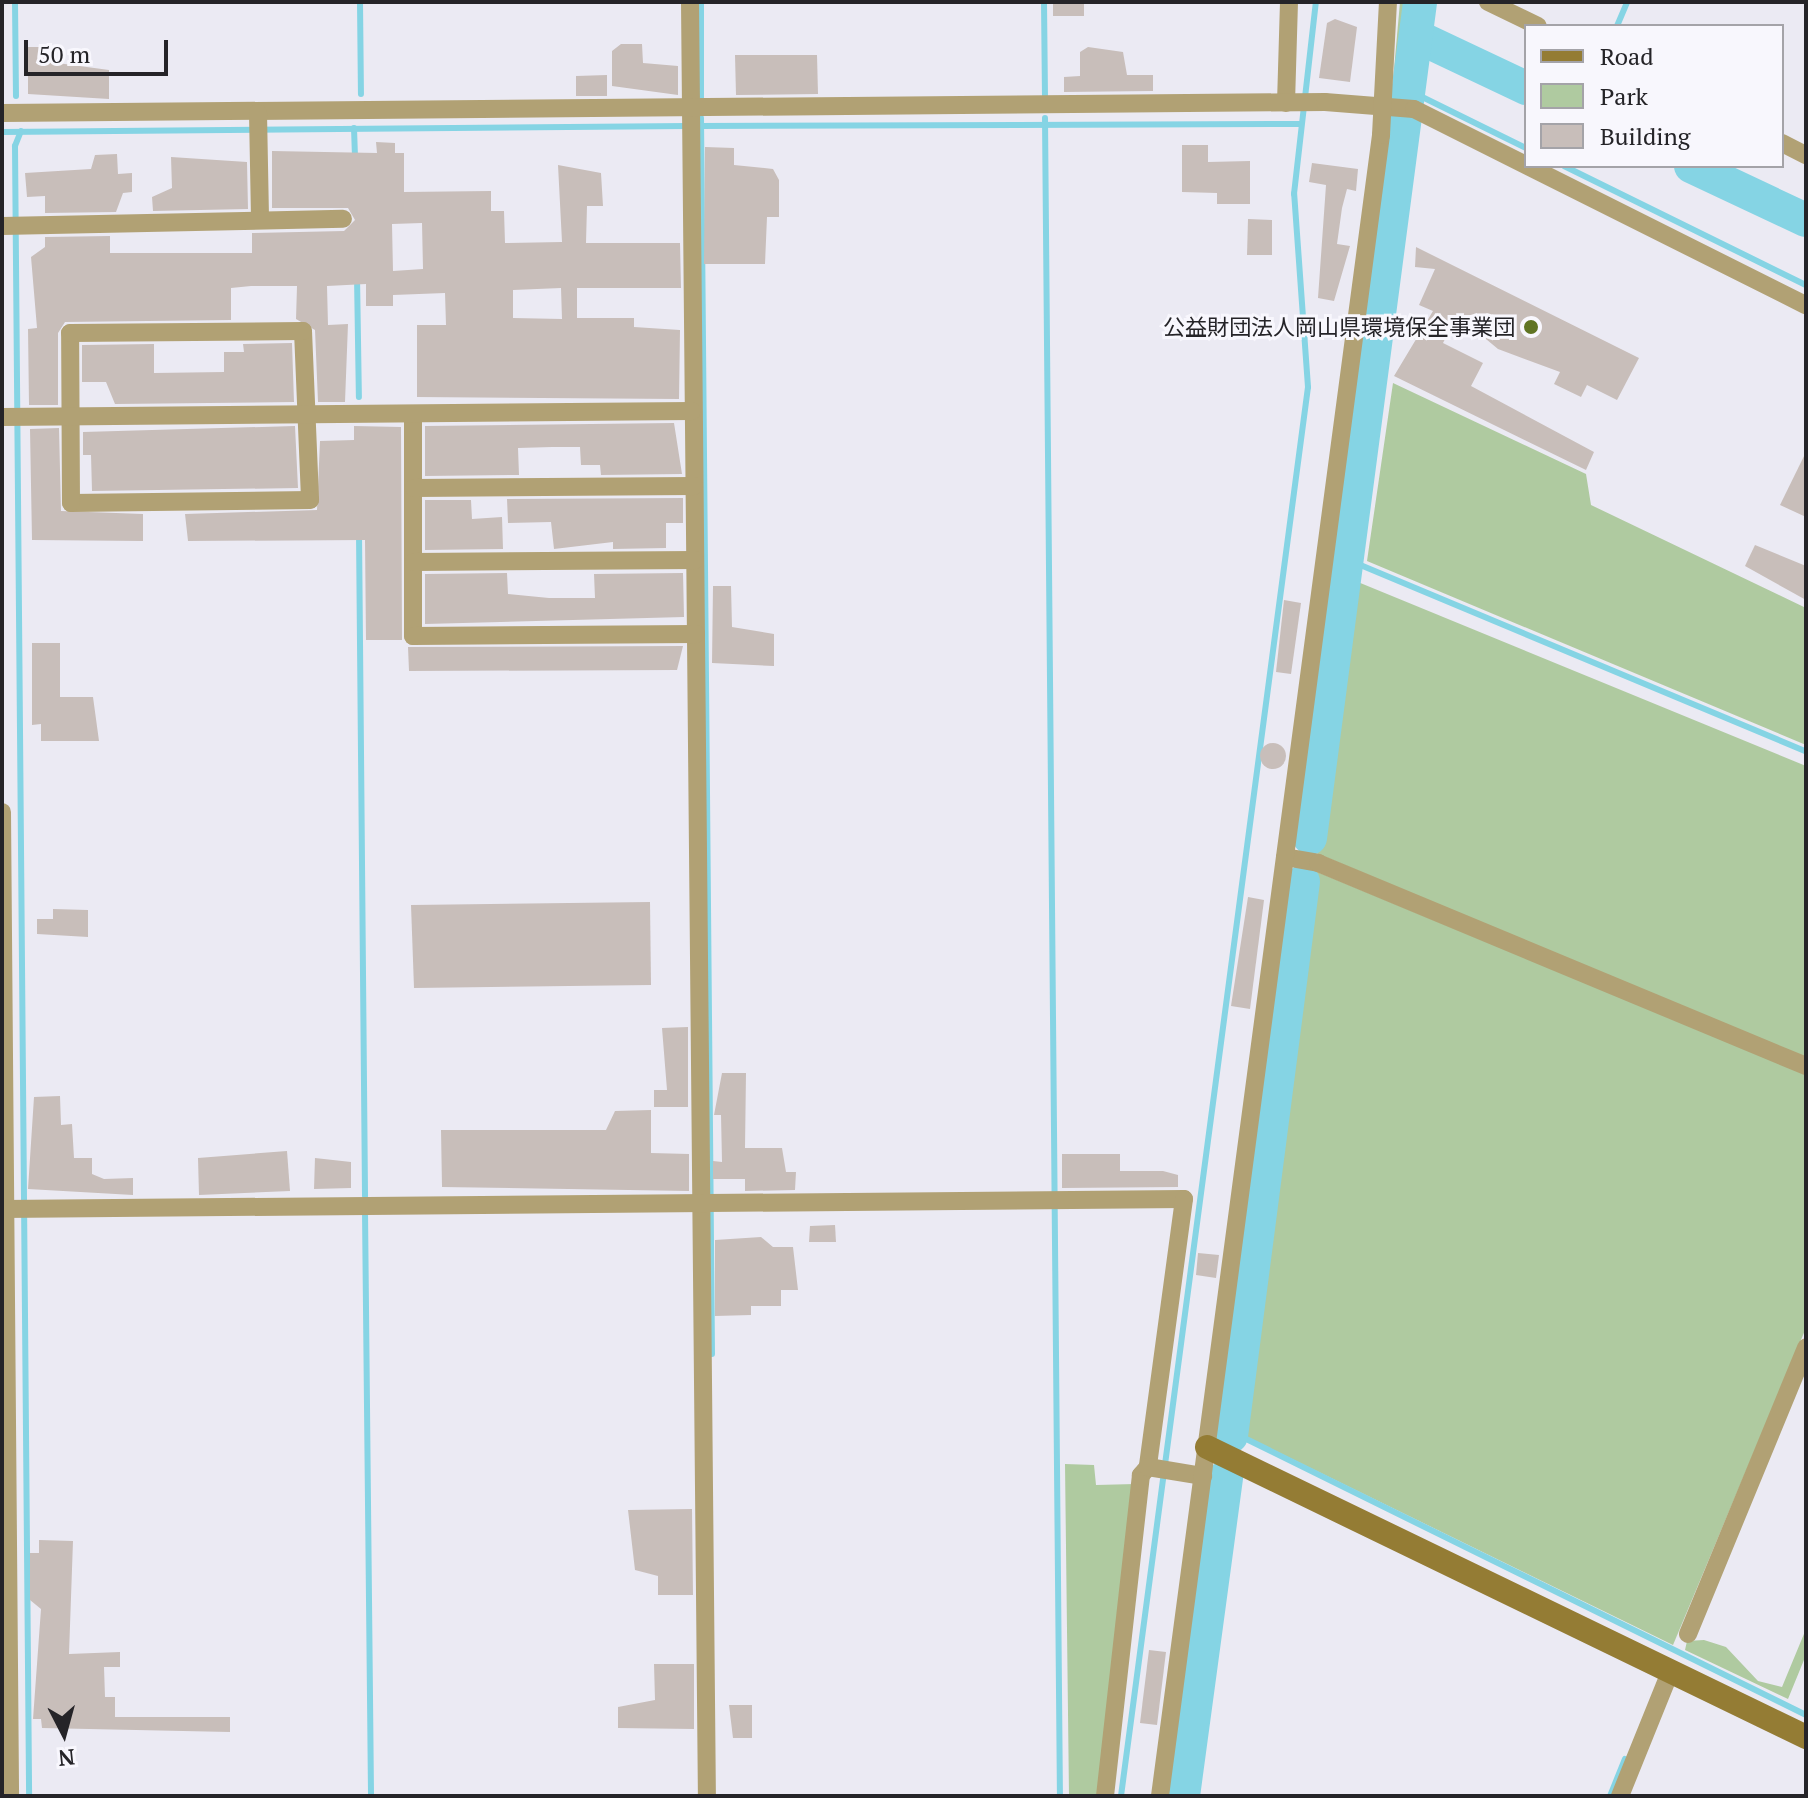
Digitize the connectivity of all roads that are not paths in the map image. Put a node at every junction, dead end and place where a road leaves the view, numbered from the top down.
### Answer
1 (690, 2) edge
2 (1289, 2) edge
3 (1388, 2) edge
4 (1488, 2) edge
5 (1534, 24) edge
6 (1297, 103) junction
7 (1397, 108) junction
8 (2, 113) edge
9 (691, 121) junction
10 (258, 124) junction
11 (1784, 144) edge
12 (1806, 155) edge
13 (260, 219) junction
14 (343, 219) dead end
15 (12, 225) edge
16 (1806, 305) edge
17 (692, 411) junction
18 (413, 415) junction
19 (307, 416) junction
20 (12, 417) edge
21 (70, 417) junction
22 (694, 486) junction
23 (414, 488) junction
24 (695, 560) junction
25 (414, 562) junction
26 (696, 634) junction
27 (2, 812) edge
28 (1285, 857) junction
29 (2, 878) edge
30 (3, 948) edge
31 (1806, 1066) edge
32 (4, 1087) edge
33 (708, 1201) junction
34 (14, 1209) edge
35 (1806, 1347) edge
36 (1207, 1447) junction
37 (1158, 1468) junction
38 (1203, 1476) junction
39 (1688, 1634) dead end
40 (1671, 1670) junction
41 (1806, 1737) edge
42 (10, 1796) edge
43 (707, 1796) edge
44 (1105, 1796) edge
45 (1160, 1796) edge
46 (1620, 1796) edge

1 - 9 street
2 - 6 street
3 - 7 street
4 - 5 street
6 - 7 street
6 - 9 street
7 - 16 street
7 - 28 street
8 - 10 street
9 - 10 street
9 - 17 street
10 - 13 street
11 - 12 street
13 - 14 street
13 - 15 street
17 - 18 street
17 - 22 street
18 - 19 street
18 - 23 street
19 - 21 street
19 - 21 street
19 - 21 street
20 - 21 street
22 - 23 street
22 - 24 street
23 - 25 street
24 - 25 street
24 - 26 street
25 - 26 street
26 - 33 street
27 - 29 street
28 - 31 street
28 - 36 street
29 - 30 street
30 - 32 street
32 - 34 street
33 - 34 street
33 - 37 street
33 - 43 street
34 - 42 street
35 - 39 street
36 - 38 street
36 - 40 street
37 - 38 street
37 - 44 street
38 - 45 street
40 - 41 street
40 - 46 street

